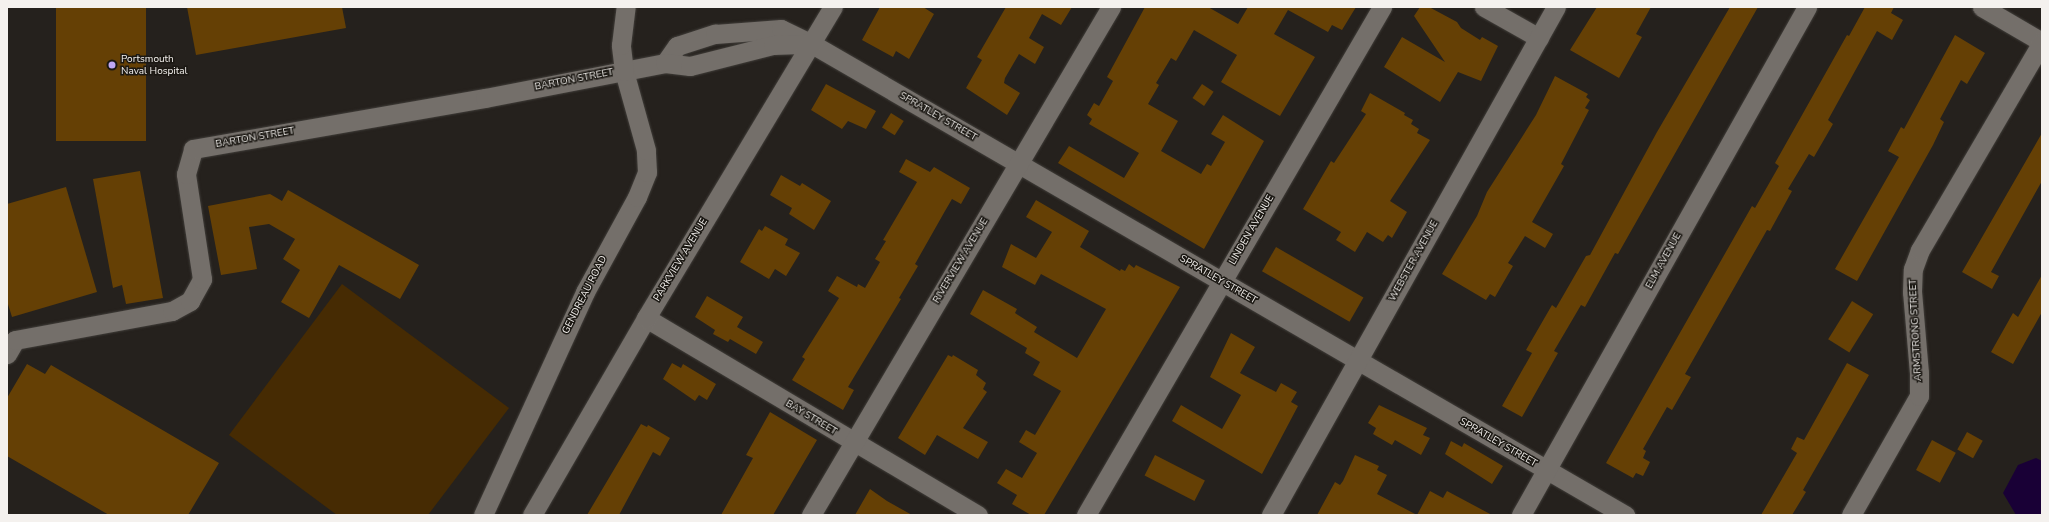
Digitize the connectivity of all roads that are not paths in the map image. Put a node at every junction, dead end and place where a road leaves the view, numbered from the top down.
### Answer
1 (626, 7) edge
2 (833, 7) edge
3 (1111, 7) edge
4 (1382, 7) edge
5 (1484, 7) edge
6 (1556, 7) edge
7 (1807, 7) edge
8 (1982, 7) edge
9 (1539, 38) junction
10 (2042, 42) edge
11 (812, 44) junction
12 (666, 63) junction
13 (624, 71) junction
14 (1019, 163) junction
15 (1221, 282) junction
16 (646, 318) junction
17 (7, 354) edge
18 (1358, 361) junction
19 (854, 443) junction
20 (1546, 470) junction
21 (483, 515) edge
22 (532, 515) edge
23 (811, 515) edge
24 (978, 515) edge
25 (1086, 515) edge
26 (1271, 515) edge
27 (1521, 515) edge
28 (1625, 515) edge
29 (1851, 515) edge

1 - 13 street, GENDREAU ROAD
2 - 11 street, PARKVIEW AVENUE
3 - 14 street, RIVERVIEW AVENUE
4 - 15 street, LINDEN AVENUE
5 - 9 street
6 - 9 street, WEBSTER AVENUE
7 - 20 street, ELM AVENUE
8 - 10 street
9 - 18 street, WEBSTER AVENUE
10 - 29 street, ARMSTRONG STREET
11 - 12 street, BARTON STREET
11 - 12 street
11 - 14 street, SPRATLEY STREET
11 - 16 street, PARKVIEW AVENUE
12 - 13 street, BARTON STREET
13 - 17 street, BARTON STREET
13 - 21 street, GENDREAU ROAD
14 - 15 street, SPRATLEY STREET
14 - 19 street, RIVERVIEW AVENUE
15 - 18 street, SPRATLEY STREET
15 - 25 street, LINDEN AVENUE
16 - 19 street, BAY STREET
16 - 22 street, PARKVIEW AVENUE
18 - 20 street, SPRATLEY STREET
18 - 26 street, WEBSTER AVENUE
19 - 23 street, RIVERVIEW AVENUE
19 - 24 street, BAY STREET
20 - 27 street, ELM AVENUE
20 - 28 street, SPRATLEY STREET

